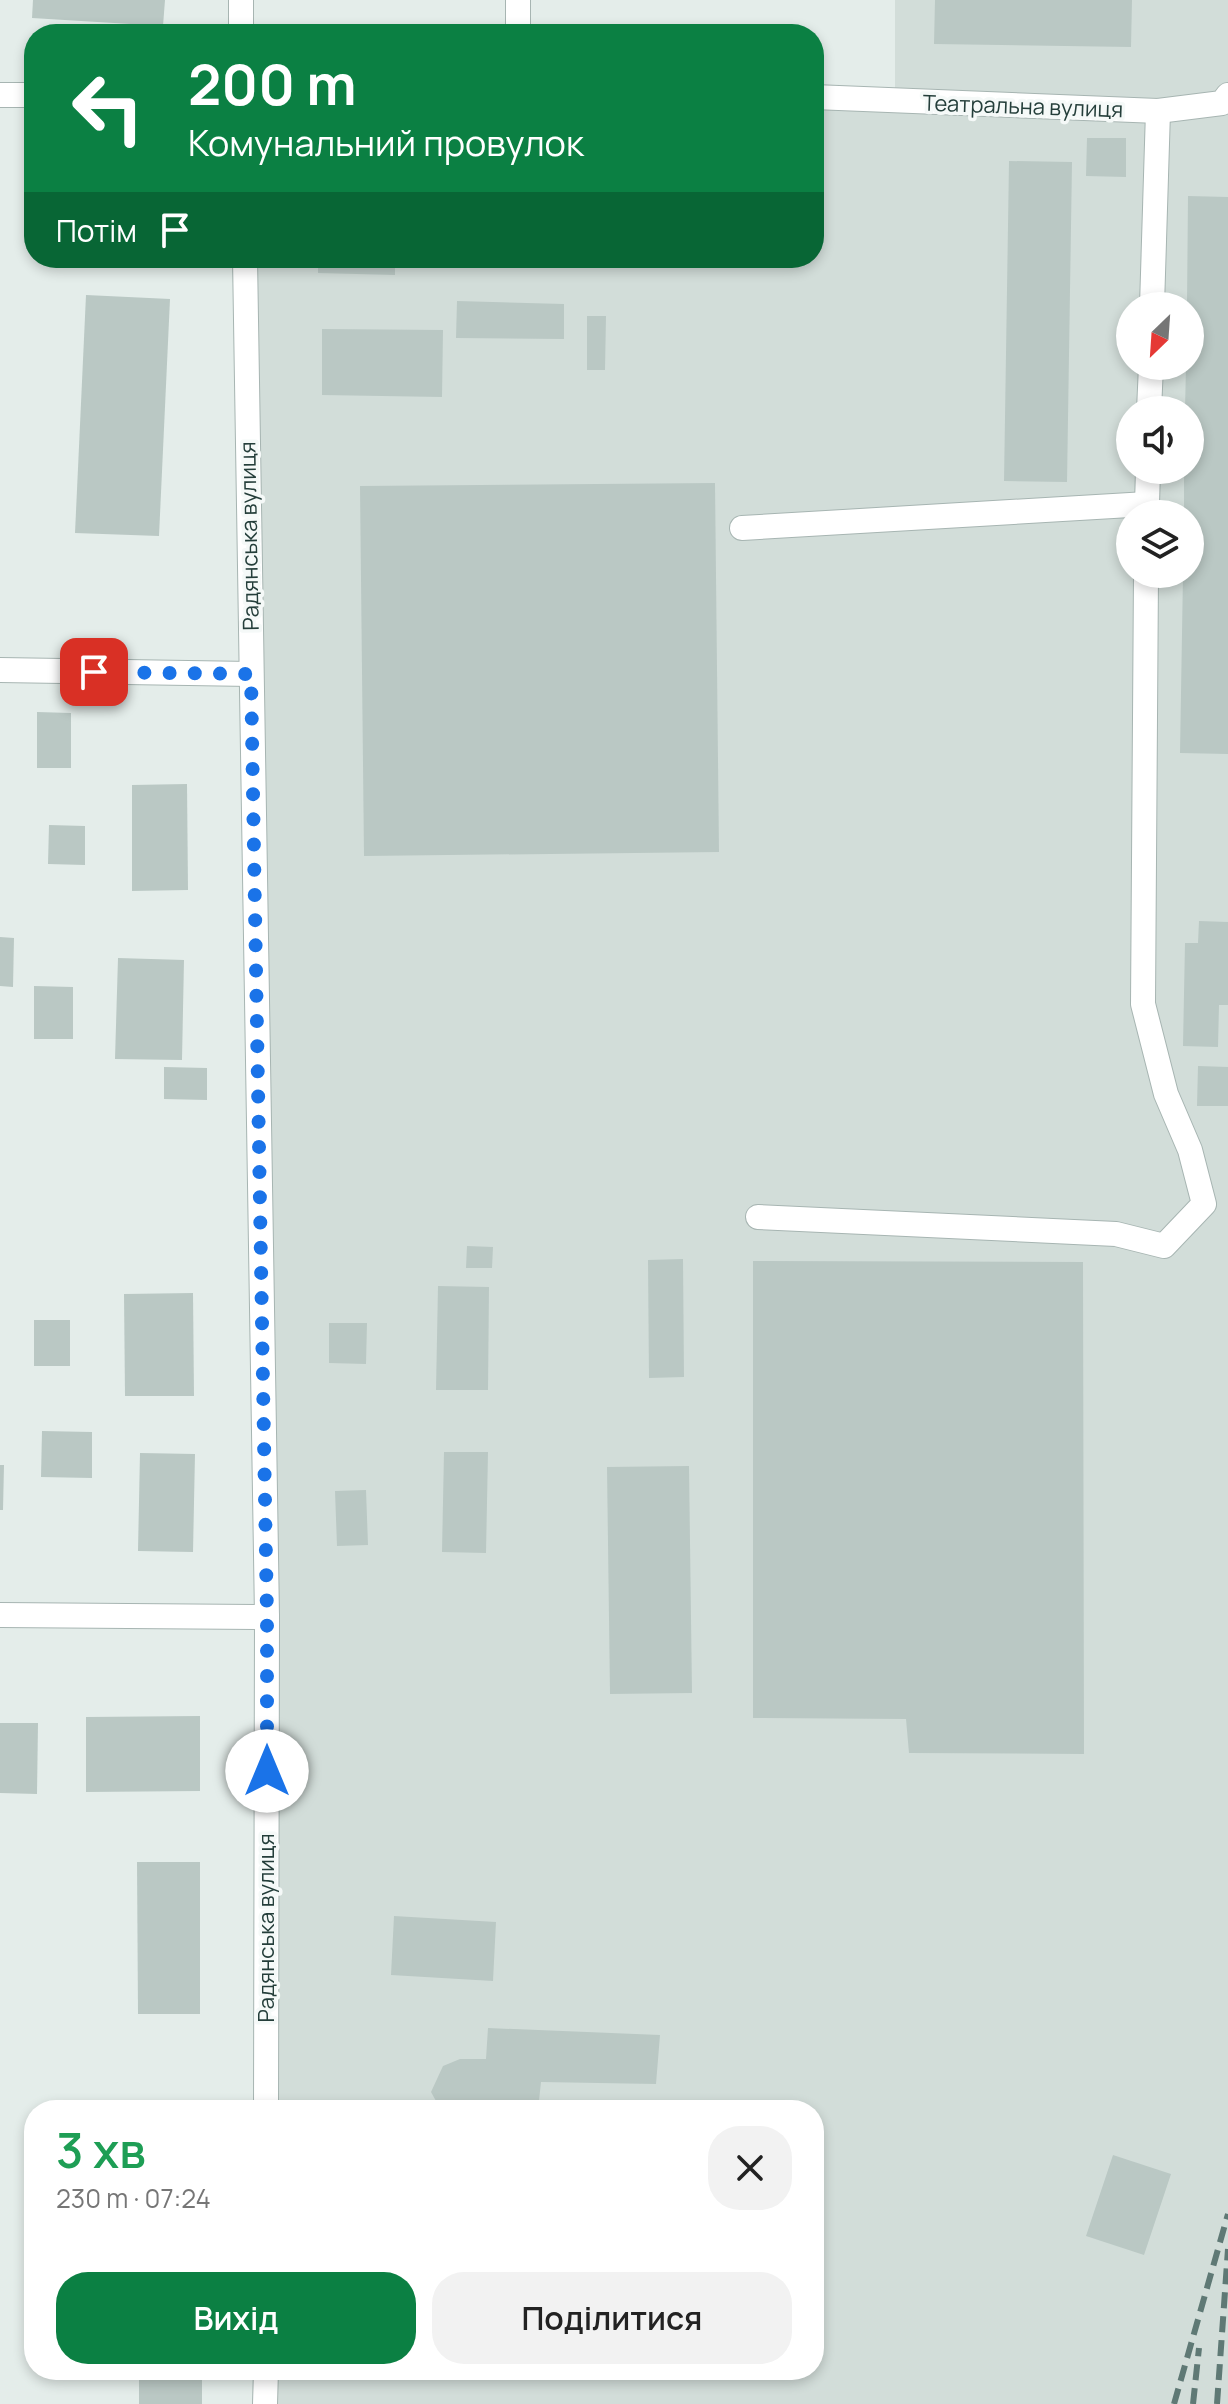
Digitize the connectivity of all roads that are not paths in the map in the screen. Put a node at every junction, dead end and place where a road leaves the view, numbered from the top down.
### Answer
1 (241, 0) edge
2 (518, 0) edge
3 (241, 24) edge
4 (518, 24) edge
5 (0, 95) edge
6 (24, 95) edge
7 (1228, 95) edge
8 (824, 97) edge
9 (1158, 111) junction
10 (245, 268) edge
11 (1152, 292) edge
12 (1116, 510) edge
13 (742, 528) dead end
14 (1146, 588) edge
15 (0, 670) edge
16 (251, 674) junction
17 (758, 1217) dead end
18 (0, 1615) edge
19 (267, 1617) junction
20 (266, 2100) edge
21 (266, 2380) edge
22 (265, 2404) edge

1 - 3 street
2 - 4 street
5 - 6 street
7 - 9 street, Театральна вулиця
8 - 9 street, Театральна вулиця
9 - 11 street
10 - 16 street, Радянська вулиця
12 - 13 street
14 - 17 street
15 - 16 street
16 - 19 street, Радянська вулиця
18 - 19 street
19 - 20 street, Радянська вулиця
21 - 22 street

